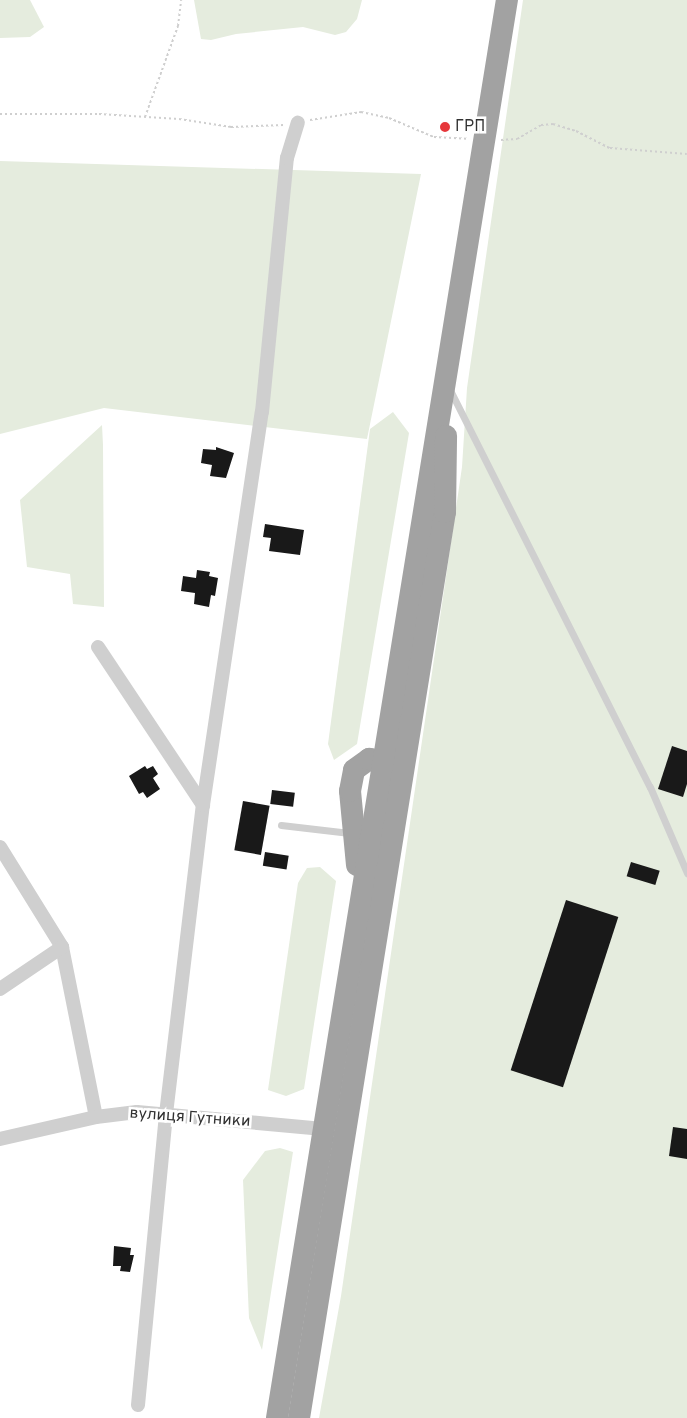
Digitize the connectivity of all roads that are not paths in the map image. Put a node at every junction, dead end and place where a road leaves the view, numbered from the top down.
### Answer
1 (507, 0) edge
2 (298, 123) road end
3 (448, 352) junction
4 (447, 385) junction
5 (98, 647) dead end
6 (383, 760) junction
7 (405, 764) junction
8 (203, 805) junction
9 (281, 825) dead end
10 (354, 834) junction
11 (0, 847) edge
12 (687, 871) edge
13 (360, 898) junction
14 (62, 947) junction
15 (0, 989) edge
16 (166, 1114) junction
17 (96, 1117) junction
18 (323, 1129) junction
19 (0, 1139) edge
20 (138, 1404) dead end
21 (277, 1418) edge
22 (299, 1418) edge

1 - 3 highway
2 - 8 street
3 - 4 highway
3 - 6 highway
4 - 7 highway
4 - 12 lane
5 - 8 street
6 - 7 highway
6 - 10 highway
6 - 13 highway
7 - 22 highway
8 - 16 street
9 - 10 lane
10 - 13 highway
11 - 14 street
13 - 18 highway
14 - 15 street
14 - 17 street
16 - 17 street, вулиця Гутники
16 - 18 street, вулиця Гутники
16 - 20 street
17 - 19 street, вулиця Гутники
18 - 21 highway

